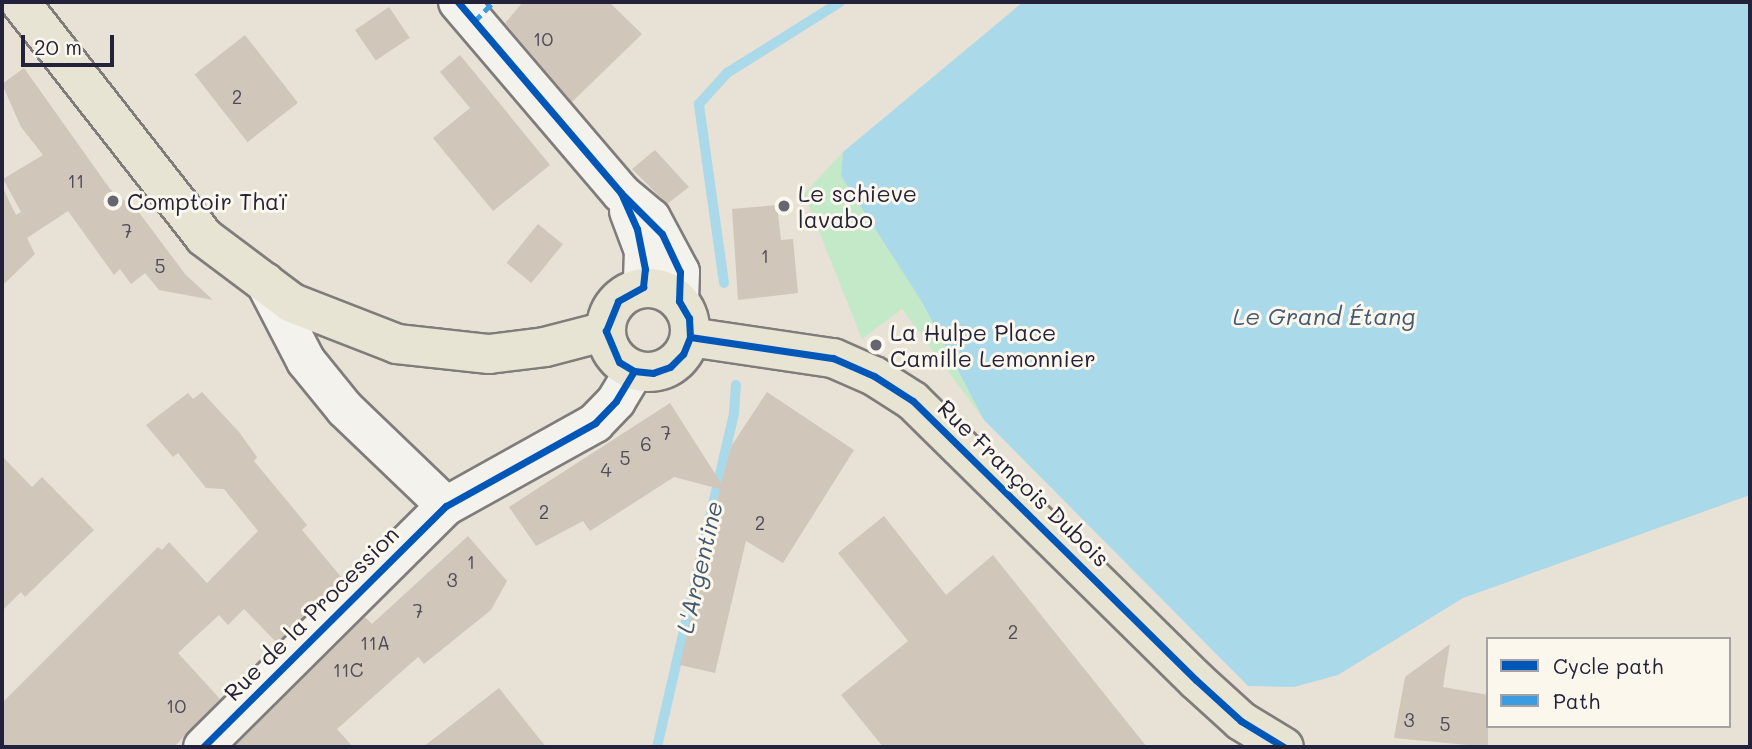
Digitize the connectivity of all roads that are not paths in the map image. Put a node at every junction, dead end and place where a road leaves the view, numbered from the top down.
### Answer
1 (20, 2) edge
2 (475, 8) edge
3 (621, 193) junction
4 (265, 282) junction
5 (642, 287) junction
6 (685, 319) junction
7 (606, 331) junction
8 (634, 371) junction
9 (446, 506) junction
10 (203, 747) edge
11 (1284, 747) edge

1 - 4 main road
2 - 3 street
3 - 5 street
3 - 6 street
4 - 7 main road
4 - 9 street
5 - 6 main road
5 - 7 main road
6 - 8 main road
6 - 11 main road, Rue François Dubois
7 - 8 main road
8 - 9 street, Rue de la Procession
9 - 10 street, Rue de la Procession

